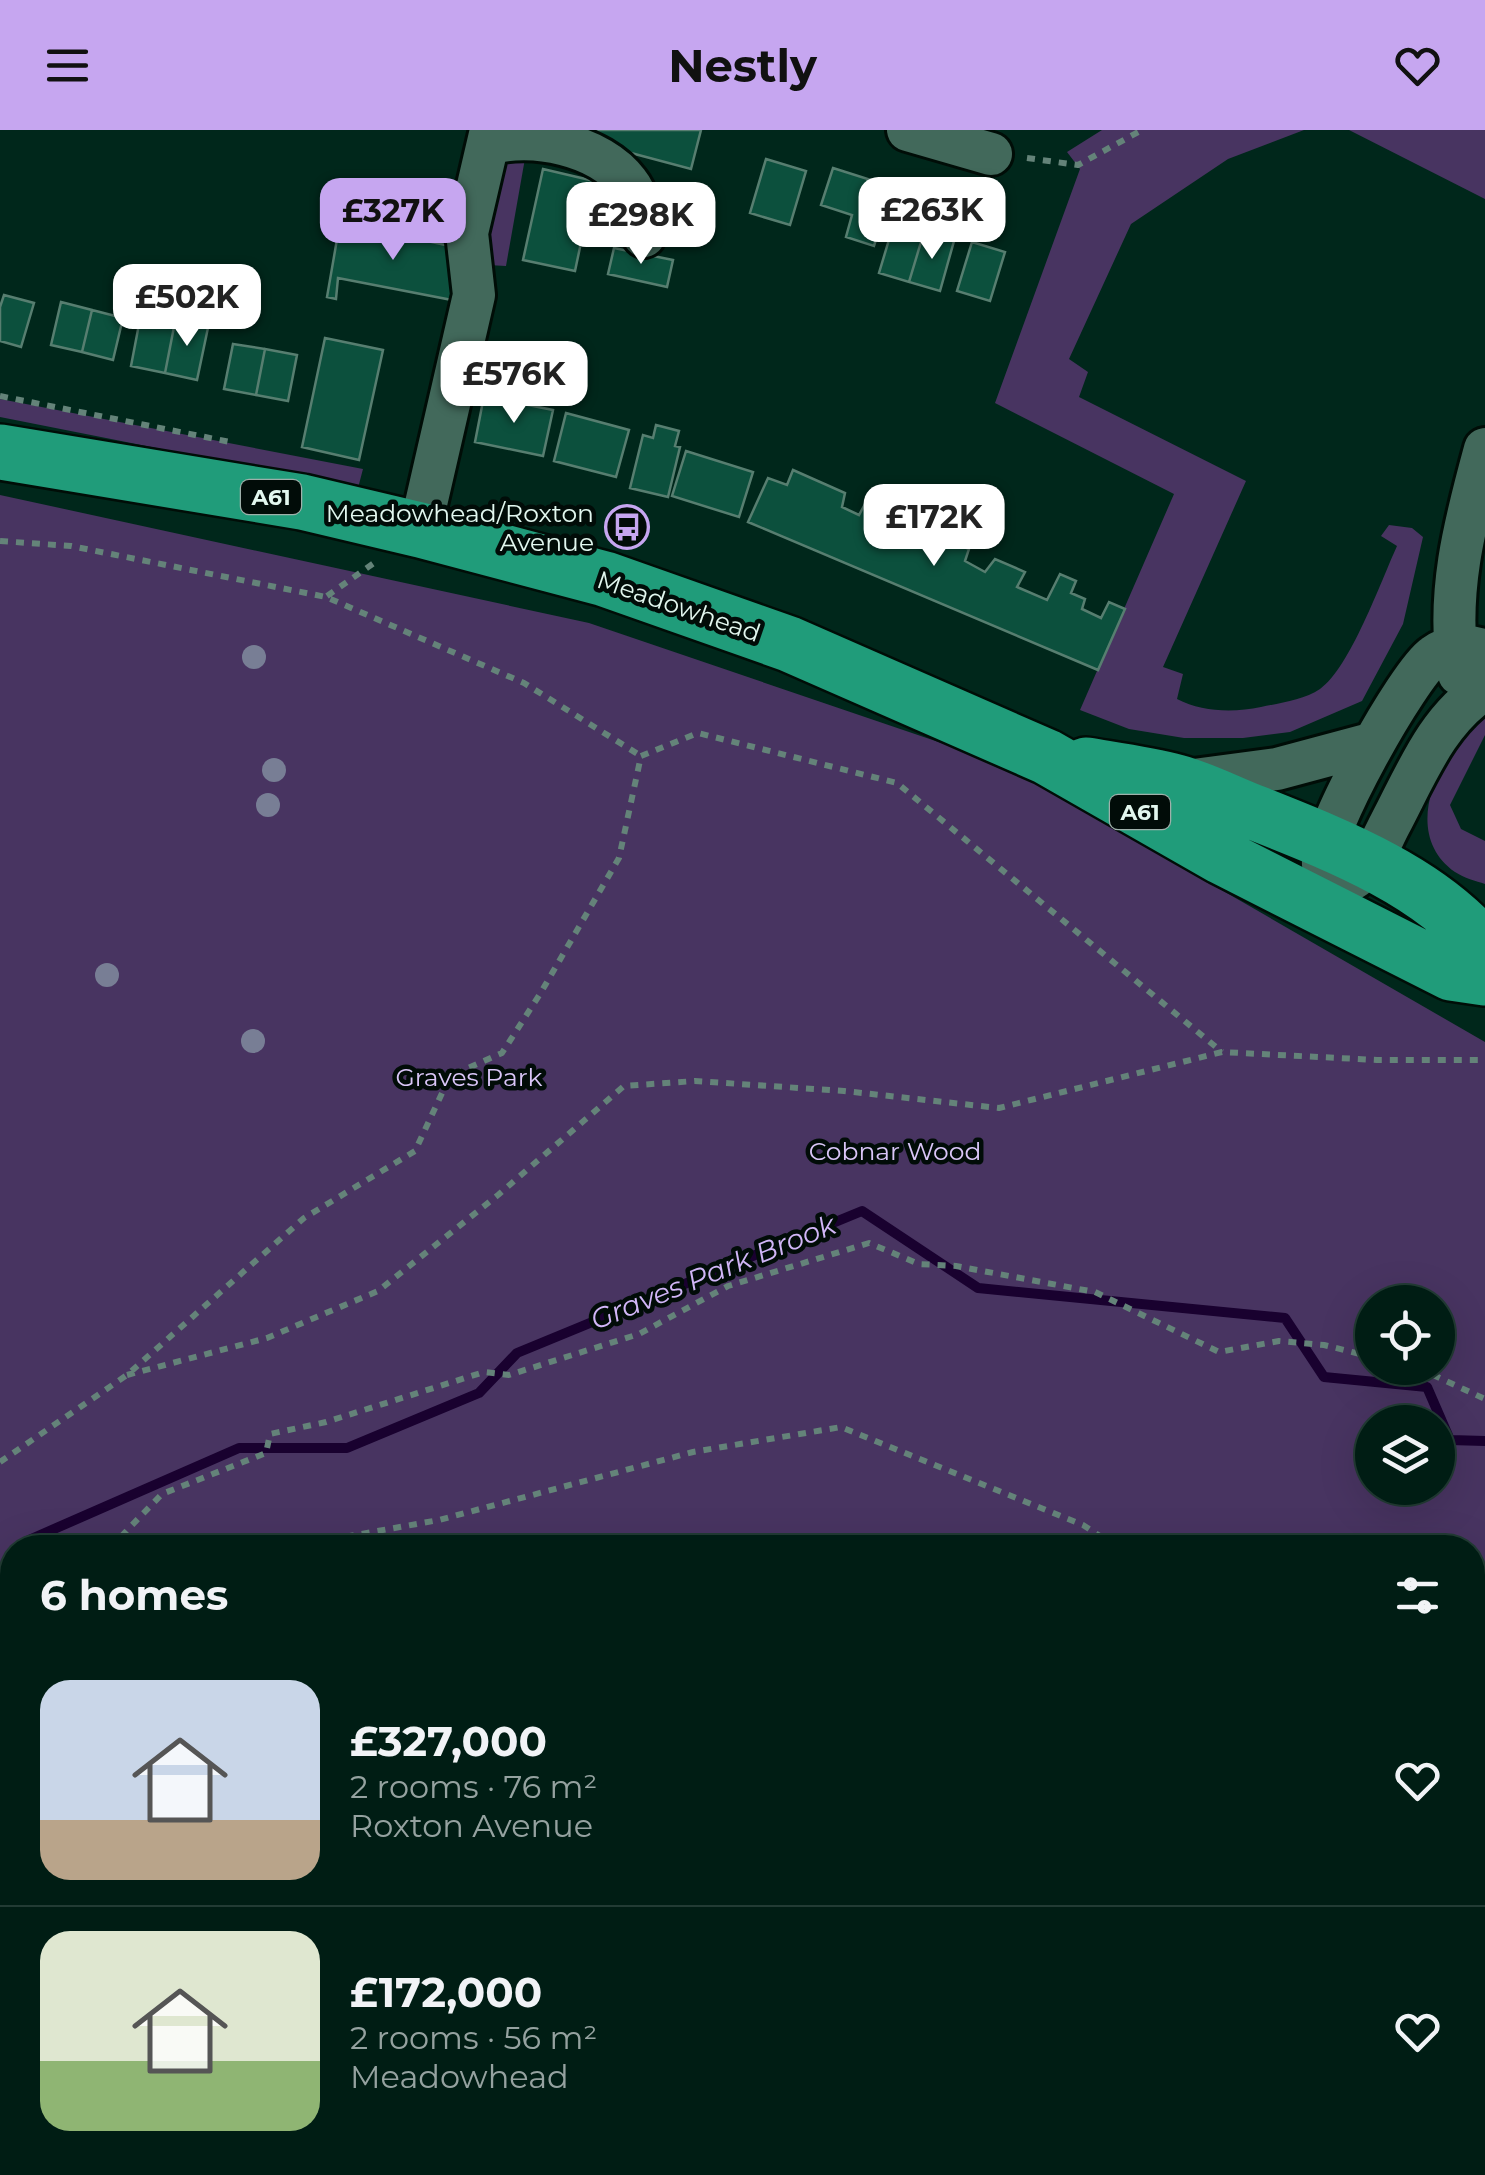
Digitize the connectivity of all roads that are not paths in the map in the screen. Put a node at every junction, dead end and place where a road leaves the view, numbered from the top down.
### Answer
1 (908, 130) edge
2 (490, 137) edge
3 (992, 154) road end
4 (644, 236) dead end
5 (1485, 448) edge
6 (0, 452) edge
7 (420, 530) junction
8 (1472, 547) edge
9 (1470, 648) edge
10 (1475, 696) edge
11 (1374, 743) junction
12 (1046, 757) junction
13 (1178, 782) junction
14 (1335, 881) junction
15 (1485, 949) edge
16 (1485, 978) edge

1 - 3 street
2 - 4 street
2 - 7 street
5 - 8 street
6 - 7 highway, Meadowhead / A61
7 - 12 highway, Meadowhead / A61
8 - 9 street
9 - 10 street
9 - 11 street
10 - 14 street
11 - 13 street
11 - 14 street
12 - 13 highway, Meadowhead / A61
12 - 14 highway, Meadowhead / A61
13 - 14 highway, Meadowhead / A61
14 - 15 highway, Meadowhead / A61
14 - 16 highway, Meadowhead / A61

